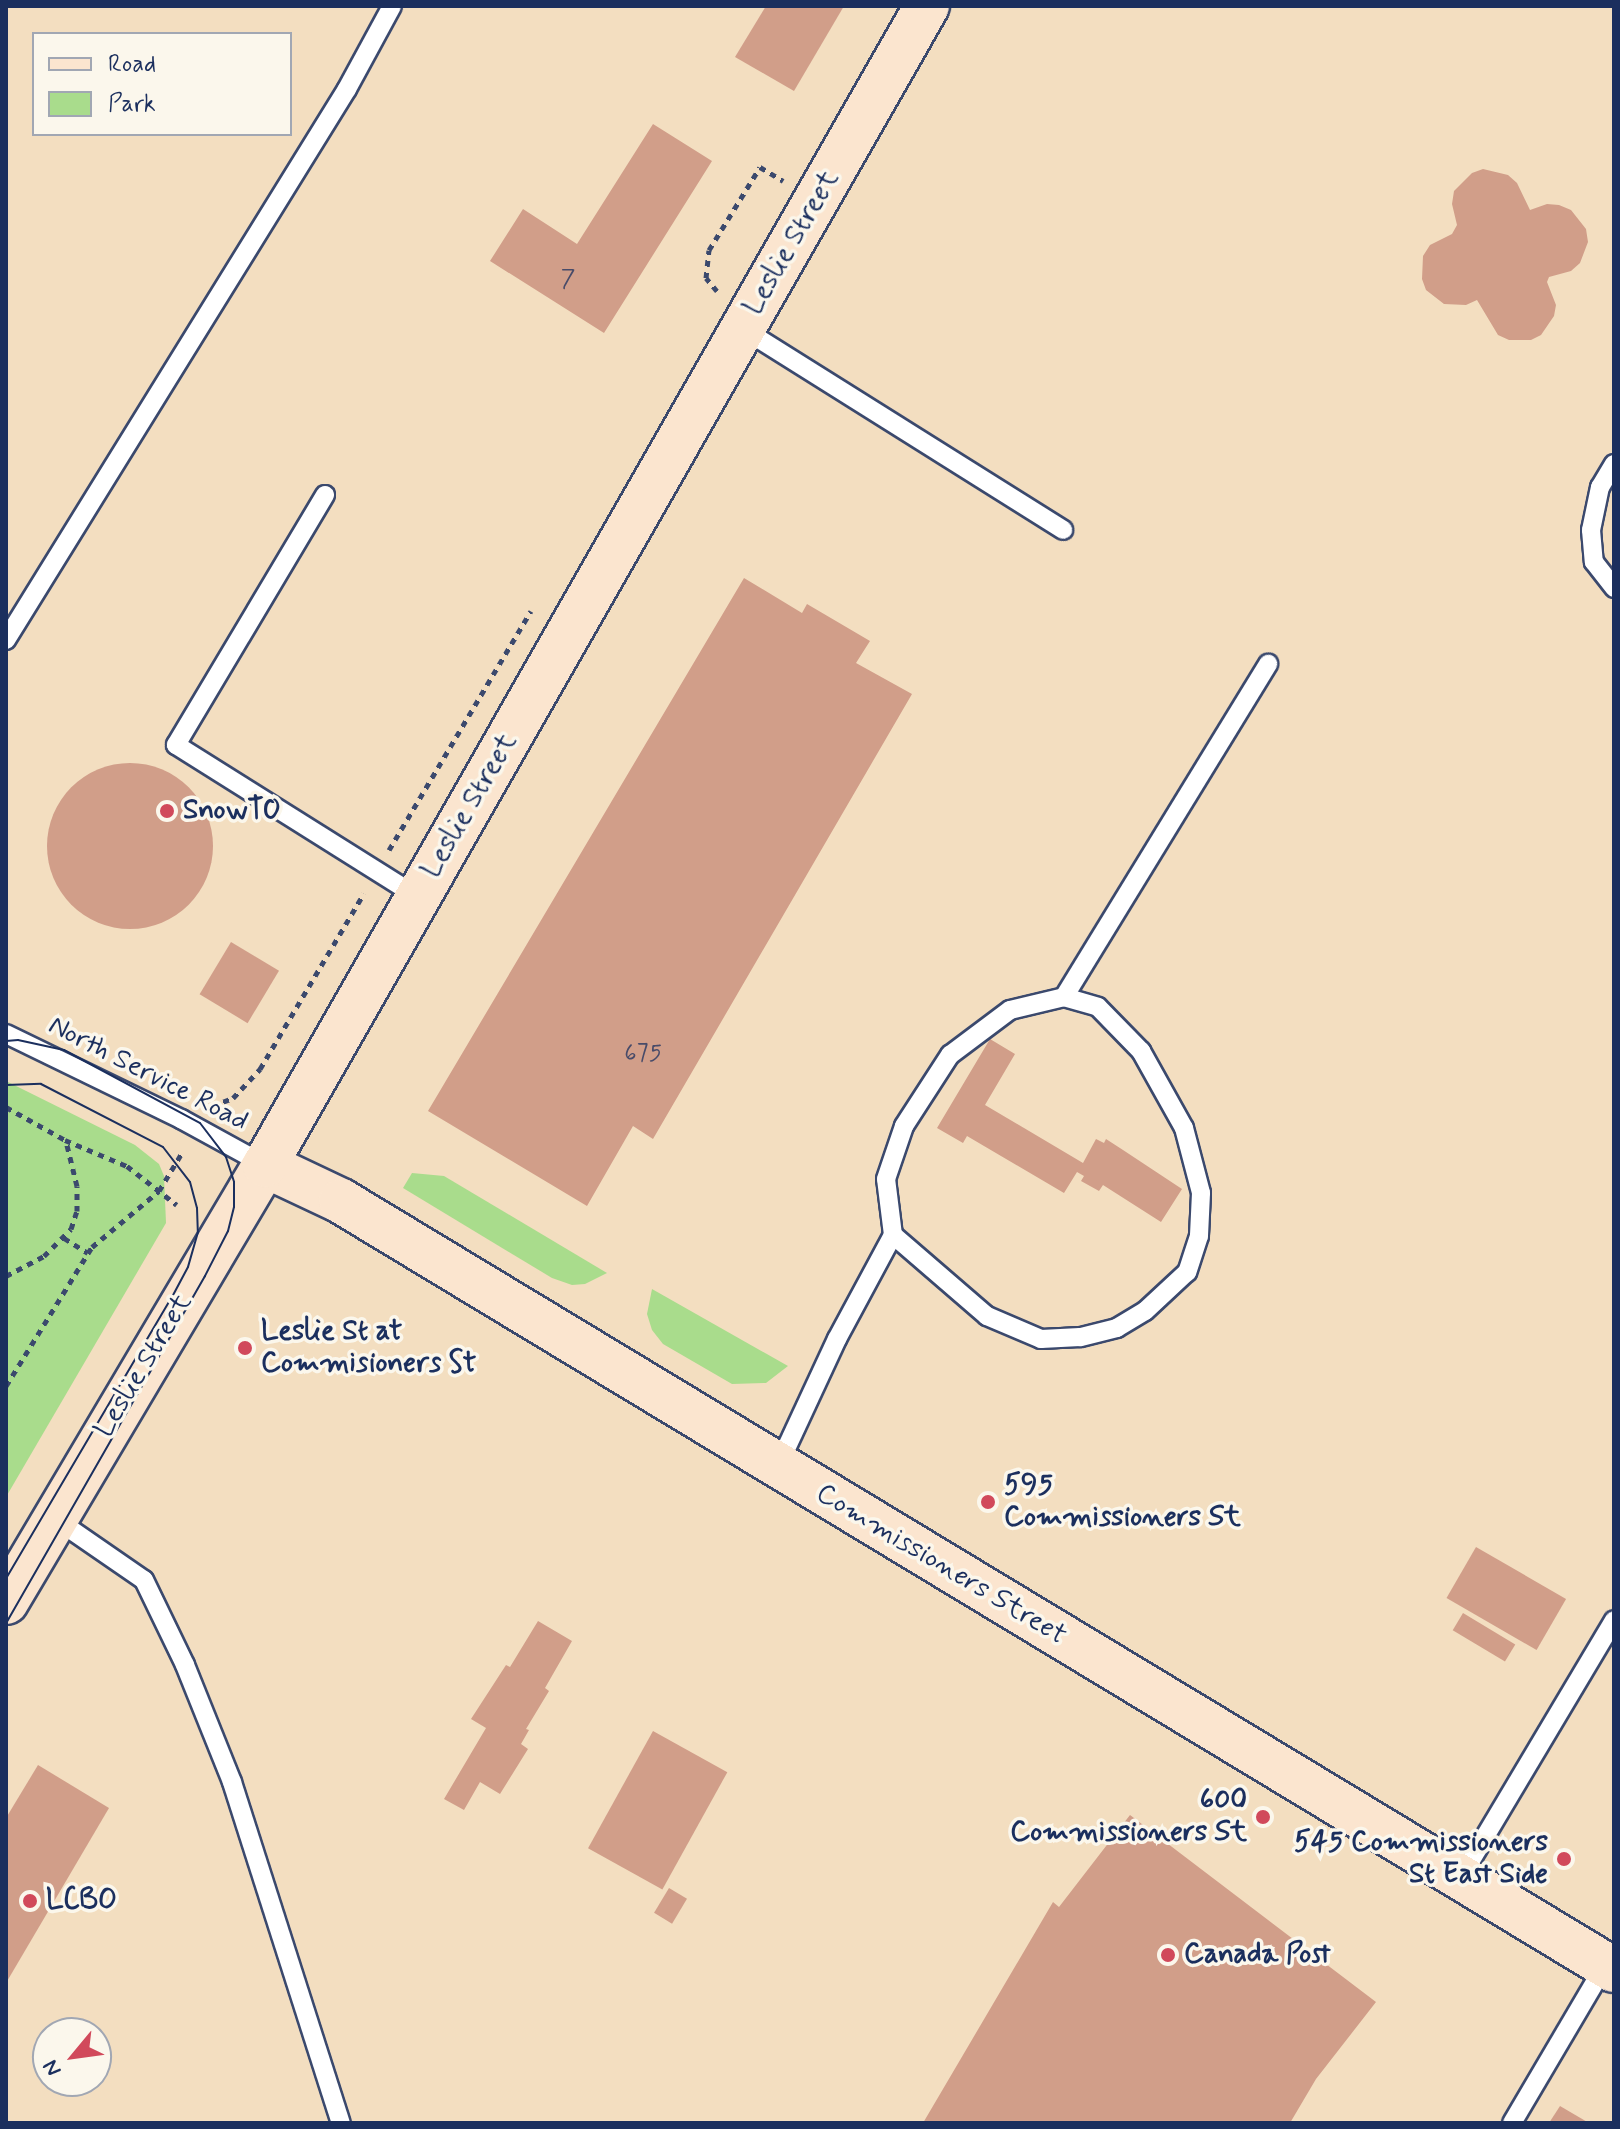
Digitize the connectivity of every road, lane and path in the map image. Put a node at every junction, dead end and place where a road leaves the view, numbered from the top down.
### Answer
1 (392, 6) edge
2 (927, 6) edge
3 (784, 181) dead end
4 (731, 311) junction
5 (1614, 464) edge
6 (325, 495) dead end
7 (1063, 530) dead end
8 (1614, 588) edge
9 (6, 640) edge
10 (1268, 664) dead end
11 (418, 897) junction
12 (1064, 997) junction
13 (6, 1034) edge
14 (233, 1098) dead end
15 (210, 1106) dead end
16 (6, 1107) edge
17 (65, 1140) junction
18 (265, 1165) junction
19 (159, 1191) junction
20 (177, 1205) dead end
21 (893, 1235) junction
22 (64, 1238) junction
23 (88, 1253) junction
24 (6, 1276) edge
25 (6, 1386) edge
26 (778, 1466) junction
27 (54, 1518) junction
28 (6, 1602) edge
29 (1614, 1620) edge
30 (1459, 1879) junction
31 (1610, 1968) edge
32 (341, 2123) edge
33 (1512, 2123) edge

1 - 9 lane
2 - 4 street, Leslie Street
3 - 4 path
4 - 7 lane
4 - 11 street, Leslie Street
5 - 8 lane
6 - 11 lane
10 - 12 lane
11 - 18 street, Leslie Street
12 - 21 lane
12 - 21 lane
13 - 18 lane, North Service Road
14 - 15 path
16 - 17 path
17 - 19 path
17 - 22 path
18 - 26 street, Commissioners Street
18 - 27 street, Leslie Street
19 - 20 path
19 - 23 path
21 - 26 lane
22 - 23 path
22 - 24 path
23 - 25 path
26 - 30 street, Commissioners Street
27 - 28 street, Leslie Street
27 - 32 lane
29 - 30 lane
30 - 31 street, Commissioners Street
31 - 33 lane

